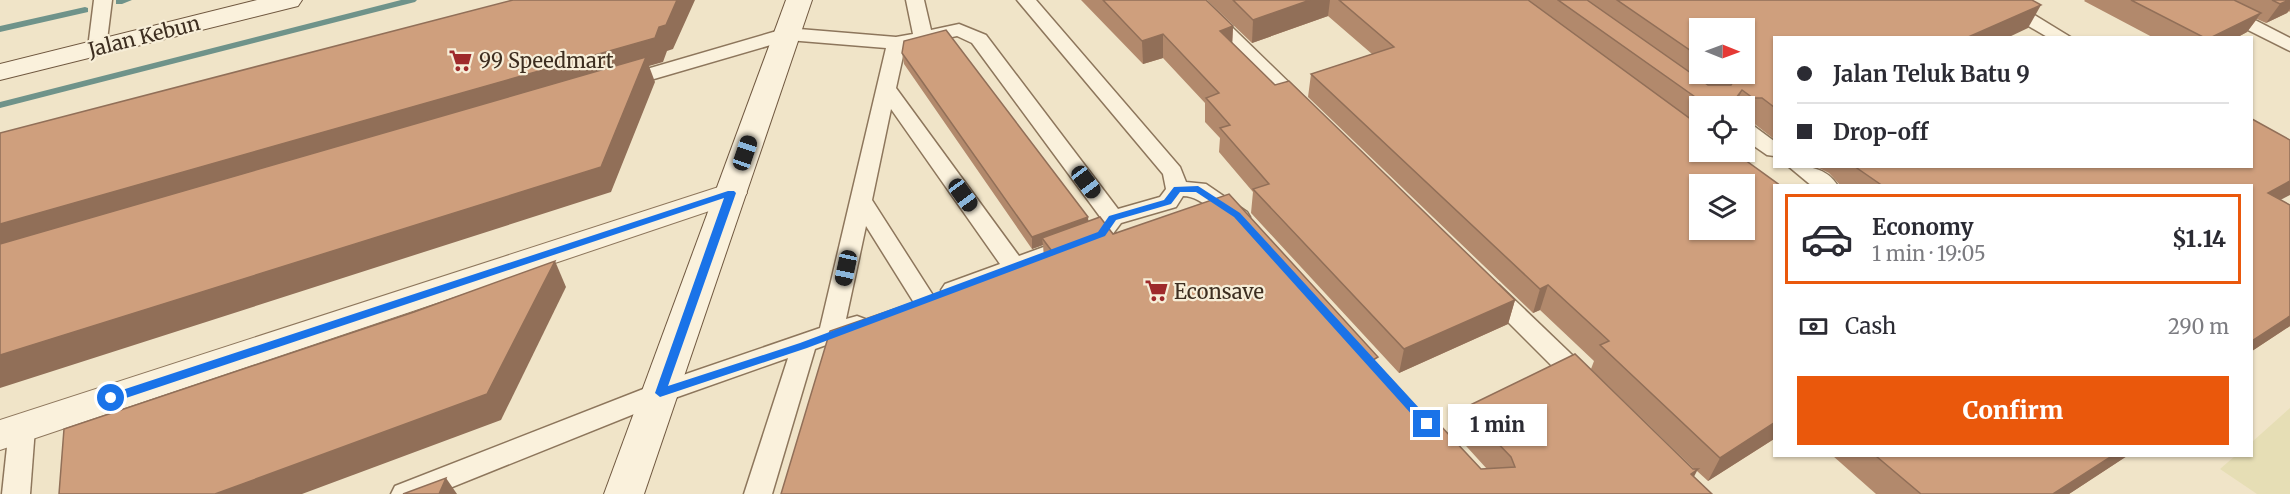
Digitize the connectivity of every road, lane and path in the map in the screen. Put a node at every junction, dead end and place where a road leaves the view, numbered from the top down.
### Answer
1 (103, 0) edge
2 (289, 0) edge
3 (799, 0) edge
4 (915, 0) edge
5 (1026, 0) edge
6 (1194, 0) edge
7 (1997, 0) edge
8 (2202, 0) edge
9 (787, 34) junction
10 (2060, 36) edge
11 (923, 37) junction
12 (896, 43) junction
13 (2290, 45) edge
14 (97, 48) junction
15 (0, 72) edge
16 (604, 88) edge
17 (886, 88) junction
18 (1313, 117) edge
19 (1755, 137) edge
20 (1773, 149) edge
21 (1801, 168) edge
22 (1824, 184) edge
23 (1177, 189) junction
24 (731, 193) junction
25 (861, 200) junction
26 (1113, 218) junction
27 (1253, 232) edge
28 (1014, 267) junction
29 (1476, 276) edge
30 (872, 320) edge
31 (831, 335) junction
32 (804, 346) junction
33 (660, 393) junction
34 (1596, 394) edge
35 (11, 431) edge
36 (16, 494) edge
37 (405, 494) edge
38 (624, 494) edge
39 (758, 494) edge

1 - 14 lane
2 - 14 main road, Jalan Kebun
3 - 9 main road
4 - 11 lane
5 - 23 lane
6 - 18 lane
7 - 10 lane
8 - 13 lane
9 - 12 lane
9 - 16 lane
9 - 24 main road
11 - 12 lane
11 - 26 lane
12 - 17 lane
14 - 15 main road, Jalan Kebun
17 - 25 lane
17 - 28 lane
19 - 20 lane
21 - 22 lane
23 - 26 lane
23 - 27 lane
24 - 33 main road
24 - 35 main road
25 - 28 lane
25 - 31 lane
26 - 28 lane
29 - 34 lane
30 - 31 lane
31 - 32 lane
32 - 33 lane
32 - 39 lane
33 - 37 lane
33 - 38 main road
35 - 36 lane

